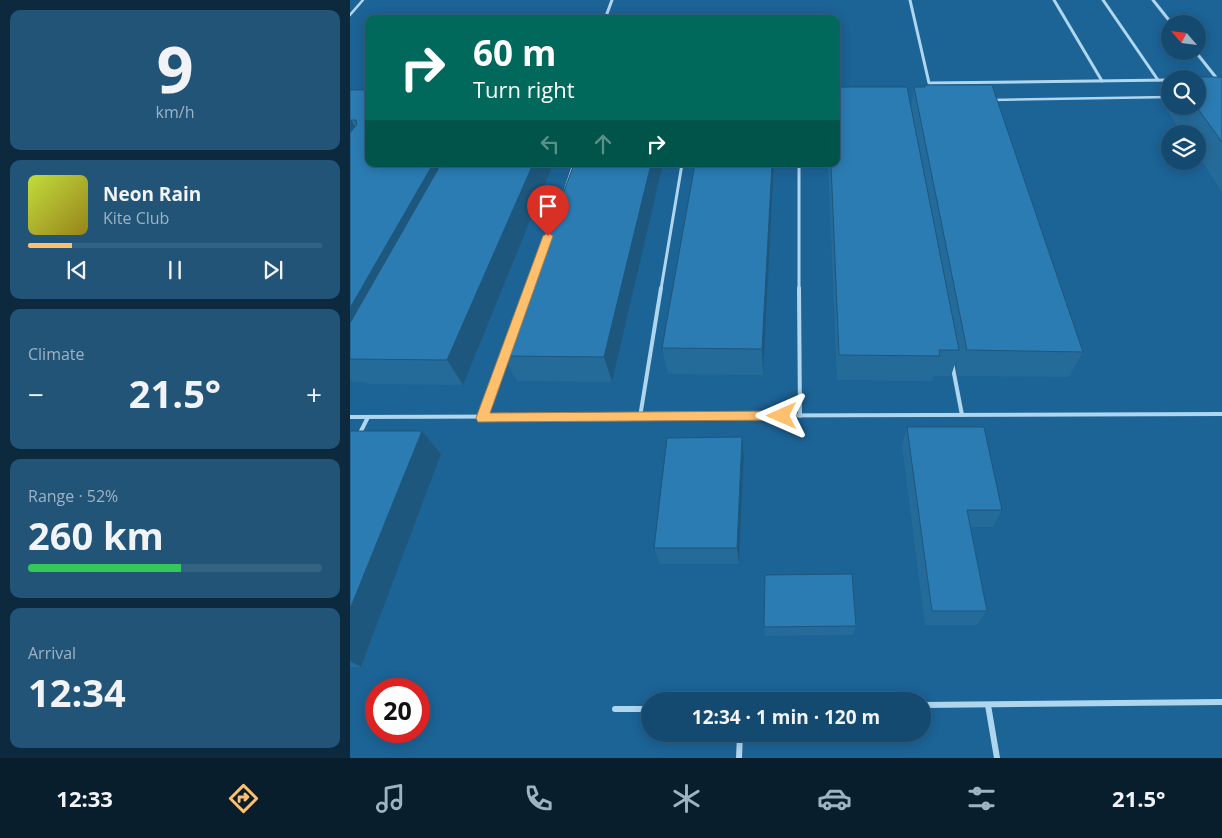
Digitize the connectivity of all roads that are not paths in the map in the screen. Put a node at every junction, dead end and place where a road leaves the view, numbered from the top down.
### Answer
1 (363, 0) edge
2 (612, 0) edge
3 (910, 0) edge
4 (1054, 0) edge
5 (1104, 0) edge
6 (1153, 0) edge
7 (350, 15) edge
8 (606, 15) edge
9 (1165, 15) edge
10 (1203, 60) edge
11 (1158, 80) joint
12 (1211, 80) edge
13 (1220, 80) edge
14 (1102, 81) junction
15 (1161, 97) edge
16 (992, 100) edge
17 (573, 167) edge
18 (682, 167) edge
19 (799, 167) edge
20 (561, 200) edge
21 (509, 346) edge
22 (951, 356) edge
23 (1222, 414) edge
24 (962, 415) junction
25 (800, 416) junction
26 (350, 417) edge
27 (368, 417) junction
28 (640, 417) junction
29 (482, 418) junction
30 (357, 439) edge
31 (1221, 704) edge
32 (988, 705) junction
33 (931, 706) edge
34 (616, 709) dead end
35 (641, 709) edge
36 (740, 742) edge
37 (739, 758) edge
38 (997, 758) edge

1 - 7 lane
2 - 8 street
3 - 14 street
4 - 14 street
5 - 11 street
6 - 9 street
10 - 13 street
11 - 14 street
12 - 13 street
15 - 16 lane
17 - 20 lane
18 - 28 lane
19 - 25 lane
21 - 29 lane
22 - 24 lane
23 - 24 lane
24 - 25 lane
25 - 28 lane
26 - 27 lane
27 - 29 lane
27 - 30 lane
28 - 29 lane
31 - 32 street
32 - 33 street
32 - 38 street
34 - 35 street
36 - 37 street

